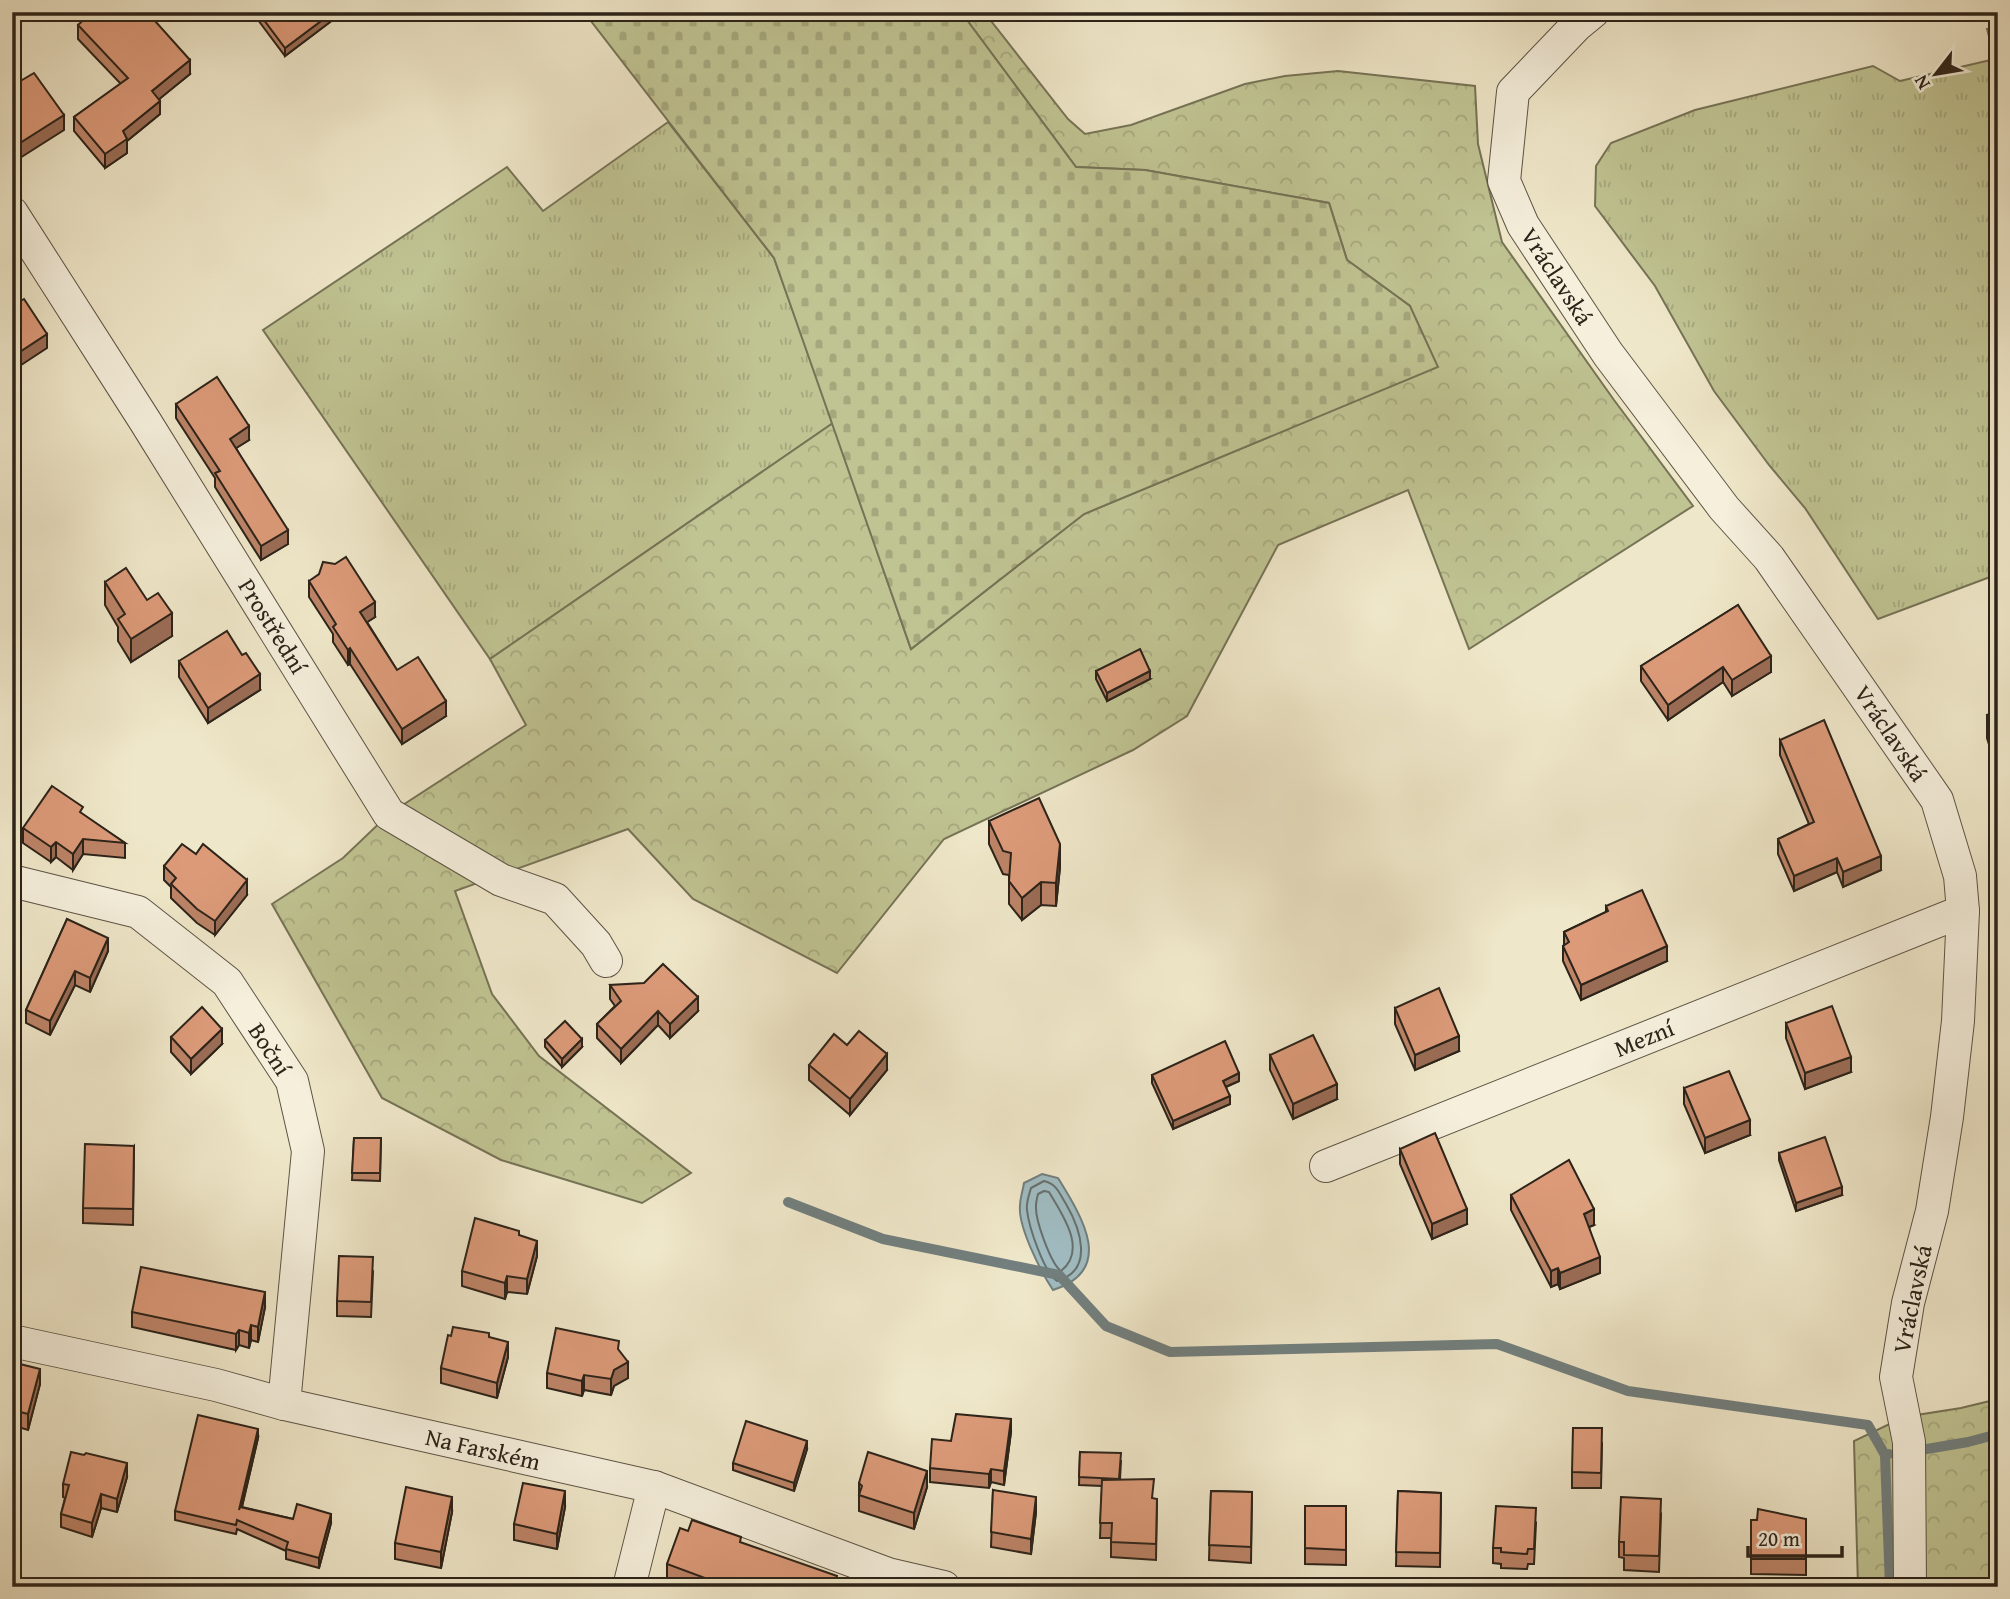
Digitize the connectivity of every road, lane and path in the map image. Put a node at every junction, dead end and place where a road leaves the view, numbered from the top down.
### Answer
1 (1593, 12) edge
2 (12, 213) edge
3 (12, 881) edge
4 (1963, 911) junction
5 (606, 961) dead end
6 (1326, 1166) dead end
7 (12, 1341) edge
8 (284, 1404) junction
9 (654, 1487) junction
10 (629, 1587) edge
11 (944, 1587) edge
12 (1910, 1587) edge

1 - 4 street, Vráclavská
2 - 5 street, Prostřední
3 - 8 street, Boční
4 - 6 street, Mezní
4 - 12 street, Vráclavská
7 - 8 street, Na Farském
8 - 9 street, Na Farském
9 - 10 street
9 - 11 street, Na Farském

